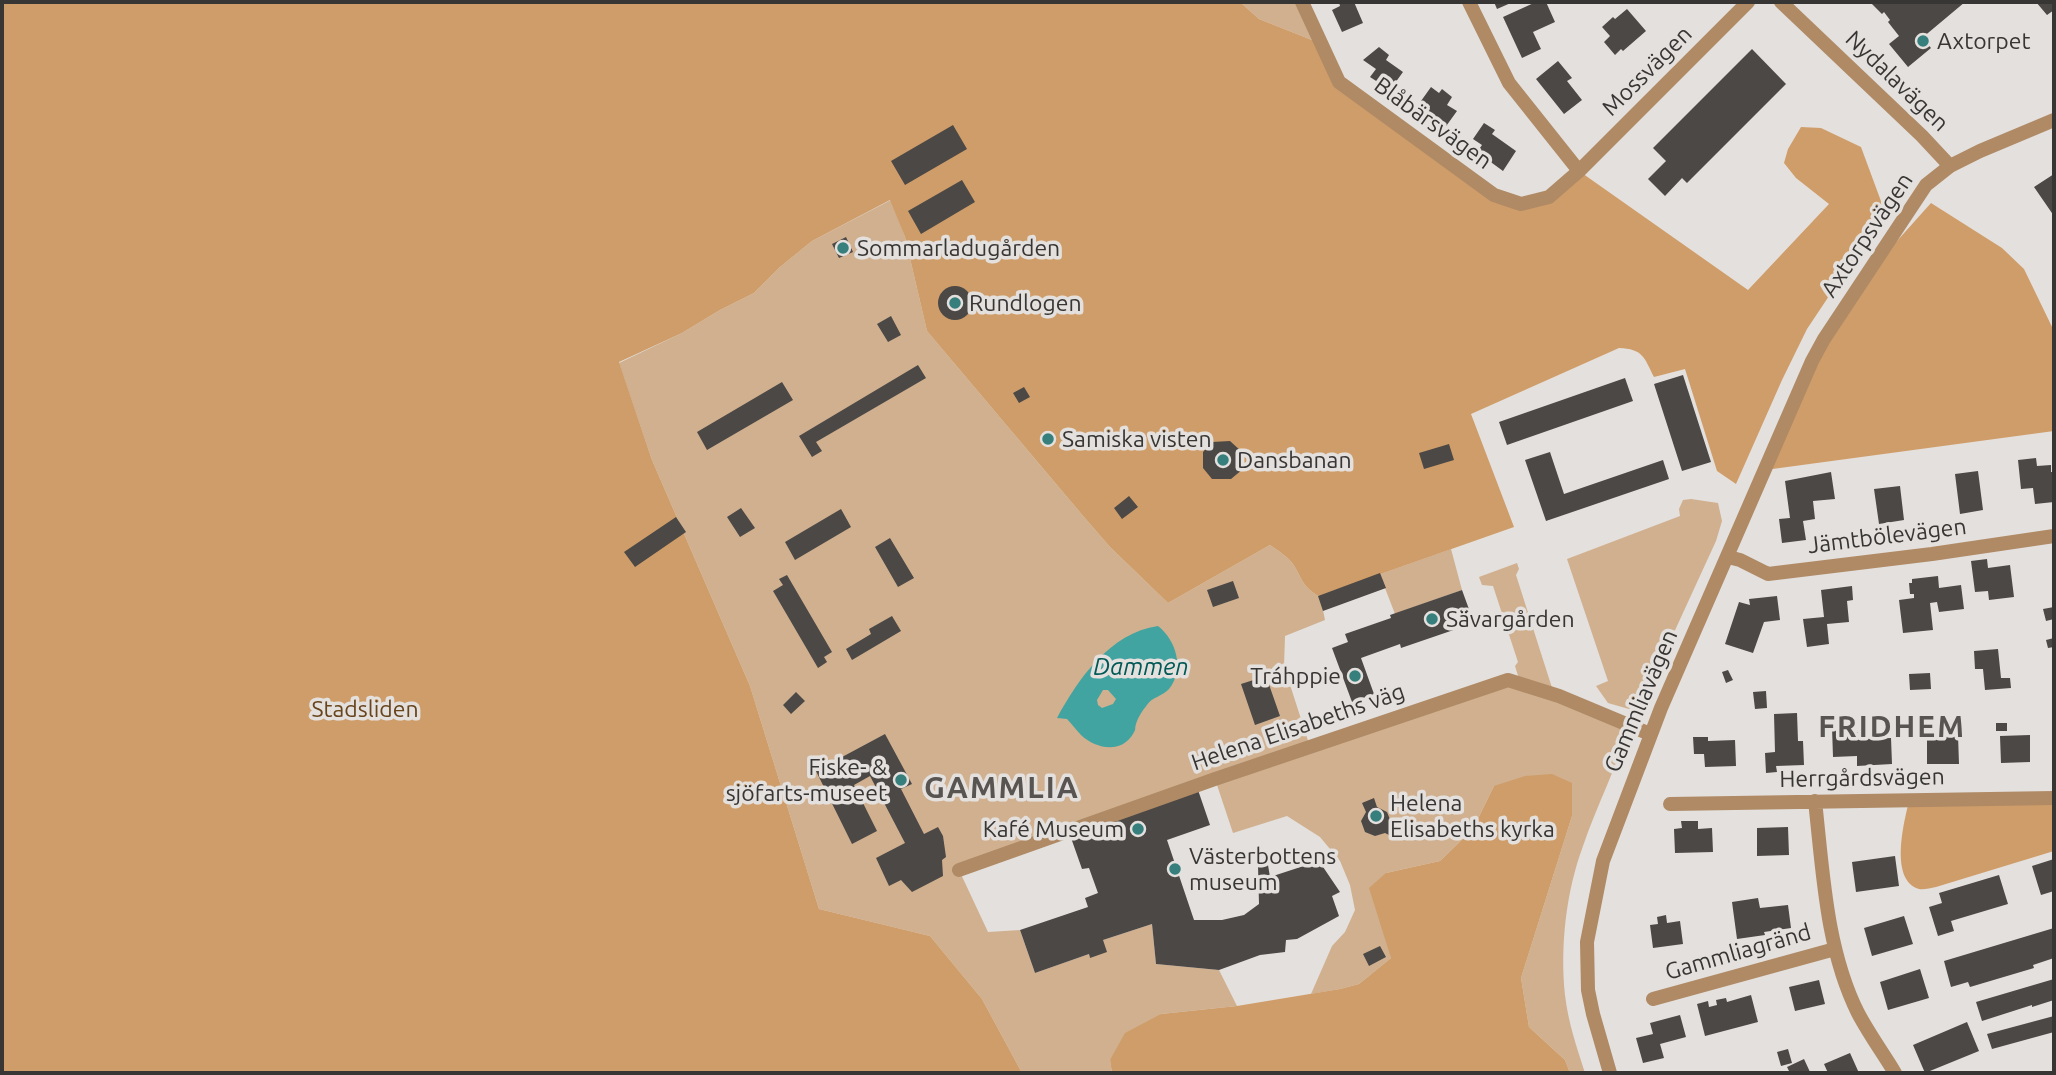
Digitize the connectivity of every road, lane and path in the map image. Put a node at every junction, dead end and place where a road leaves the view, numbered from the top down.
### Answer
1 (1302, 2) edge
2 (1469, 2) edge
3 (1748, 2) edge
4 (1781, 2) edge
5 (2054, 120) edge
6 (1950, 166) junction
7 (1579, 171) junction
8 (1812, 361) joint
9 (2054, 536) edge
10 (1728, 557) junction
11 (1650, 734) junction
12 (2054, 798) edge
13 (1815, 802) junction
14 (1670, 804) dead end
15 (959, 870) dead end
16 (1835, 949) junction
17 (1653, 999) dead end
18 (1610, 1073) edge
19 (1895, 1073) edge

1 - 7 street, Blåbärsvägen
2 - 7 street
3 - 7 street, Mossvägen
4 - 6 street, Nydalavägen
5 - 6 street, Axtorpsvägen
6 - 8 street, Axtorpsvägen
8 - 10 street, Gammliavägen
9 - 10 street, Jämtbölevägen
10 - 11 street, Gammliavägen
11 - 15 street, Helena Elisabeths väg
11 - 18 street, Gammliavägen
12 - 13 street, Herrgårdsvägen
13 - 14 street, Herrgårdsvägen
13 - 16 street
16 - 17 street, Gammliagränd
16 - 19 street

